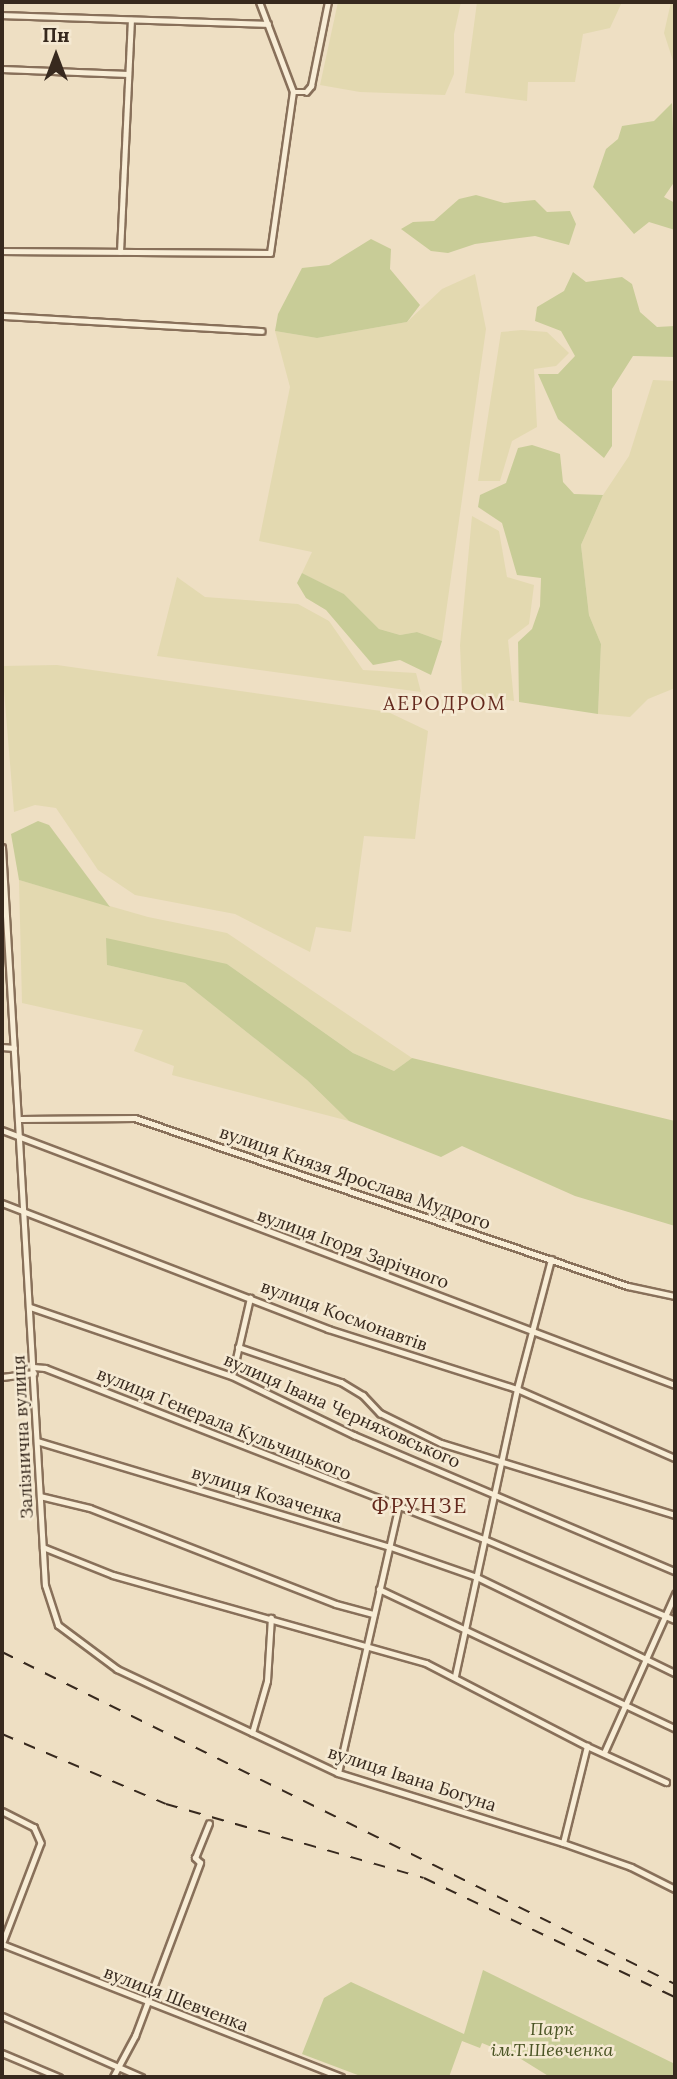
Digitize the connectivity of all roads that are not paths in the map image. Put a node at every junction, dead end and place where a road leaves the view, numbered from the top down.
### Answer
1 (259, 2) edge
2 (328, 2) edge
3 (2, 15) edge
4 (131, 20) junction
5 (268, 24) junction
6 (2, 69) edge
7 (128, 74) junction
8 (293, 92) junction
9 (2, 251) edge
10 (120, 252) junction
11 (2, 316) edge
12 (262, 331) dead end
13 (2, 847) edge
14 (2, 856) edge
15 (4, 910) edge
16 (2, 1047) edge
17 (14, 1048) junction
18 (21, 1119) junction
19 (2, 1130) edge
20 (22, 1138) junction
21 (2, 1203) edge
22 (27, 1213) junction
23 (551, 1259) junction
24 (675, 1296) edge
25 (250, 1298) junction
26 (30, 1307) junction
27 (531, 1329) junction
28 (238, 1347) junction
29 (33, 1370) junction
30 (232, 1376) junction
31 (2, 1377) edge
32 (675, 1385) edge
33 (517, 1390) junction
34 (37, 1441) junction
35 (675, 1458) edge
36 (501, 1464) junction
37 (495, 1492) junction
38 (40, 1496) junction
39 (398, 1508) junction
40 (675, 1515) edge
41 (485, 1539) junction
42 (43, 1546) junction
43 (388, 1546) junction
44 (675, 1571) edge
45 (477, 1577) junction
46 (379, 1589) junction
47 (675, 1594) edge
48 (48, 1606) joint
49 (374, 1614) junction
50 (666, 1615) junction
51 (271, 1618) junction
52 (675, 1620) edge
53 (463, 1628) junction
54 (367, 1645) junction
55 (646, 1658) junction
56 (675, 1673) edge
57 (455, 1676) junction
58 (626, 1705) junction
59 (675, 1728) edge
60 (252, 1734) junction
61 (587, 1746) junction
62 (604, 1753) junction
63 (338, 1773) junction
64 (666, 1782) dead end
65 (2, 1811) edge
66 (209, 1824) dead end
67 (563, 1843) junction
68 (675, 1889) edge
69 (2, 1945) edge
70 (147, 2002) junction
71 (2, 2016) edge
72 (2, 2053) edge
73 (118, 2068) junction
74 (59, 2077) edge
75 (113, 2077) edge
76 (141, 2077) edge
77 (338, 2077) edge

1 - 5 street
2 - 8 street
3 - 4 street
4 - 5 street
4 - 7 street
5 - 8 street
6 - 7 street
7 - 10 street
8 - 10 street
9 - 10 street
11 - 12 street
13 - 14 street, Залізнична вулиця
14 - 15 street, Залізнична вулиця
15 - 17 street, Залізнична вулиця
16 - 17 street
17 - 18 street, Залізнична вулиця
18 - 20 street, Залізнична вулиця
18 - 23 street, вулиця Князя Ярослава Мудрого
19 - 20 street, вулиця Ігоря Зарічного
20 - 22 street, Залізнична вулиця
20 - 27 street, вулиця Ігоря Зарічного
21 - 22 street, вулиця Космонавтів
22 - 25 street, вулиця Космонавтів
22 - 26 street, Залізнична вулиця
23 - 24 street, вулиця Князя Ярослава Мудрого
23 - 27 street
25 - 28 street
25 - 33 street, вулиця Космонавтів
26 - 29 street, Залізнична вулиця
26 - 30 street, вулиця Івана Черняховського
27 - 32 street, вулиця Ігоря Зарічного
27 - 33 street
28 - 30 street
28 - 36 street
29 - 31 street
29 - 34 street, Залізнична вулиця
29 - 39 street, вулиця Генерала Кульчицького
30 - 37 street, вулиця Івана Черняховського
33 - 35 street, вулиця Космонавтів
33 - 36 street
34 - 38 street, Залізнична вулиця
34 - 43 street, вулиця Козаченка
36 - 37 street
36 - 40 street
37 - 41 street
37 - 44 street, вулиця Івана Черняховського
38 - 42 street, Залізнична вулиця
38 - 49 street
39 - 41 street, вулиця Генерала Кульчицького
39 - 43 street
41 - 45 street
41 - 50 street, вулиця Генерала Кульчицького
42 - 48 street, Залізнична вулиця
42 - 51 street
43 - 45 street, вулиця Козаченка
43 - 46 street
45 - 53 street
45 - 55 street, вулиця Козаченка
46 - 49 street
46 - 53 street
47 - 50 street
48 - 60 street, вулиця Івана Богуна
49 - 54 street
50 - 52 street, вулиця Генерала Кульчицького
50 - 55 street
51 - 54 street
51 - 60 street
53 - 57 street
53 - 58 street
54 - 57 street
54 - 63 street
55 - 56 street, вулиця Козаченка
55 - 58 street
57 - 61 street
58 - 59 street
58 - 62 street
60 - 63 street, вулиця Івана Богуна
61 - 62 street
61 - 67 street
62 - 64 street
63 - 67 street, вулиця Івана Богуна
65 - 69 street
66 - 70 street
67 - 68 street, вулиця Івана Богуна
69 - 70 street, вулиця Шевченка
70 - 73 street
70 - 77 street, вулиця Шевченка
71 - 73 street
72 - 74 street
73 - 75 street
73 - 76 street

